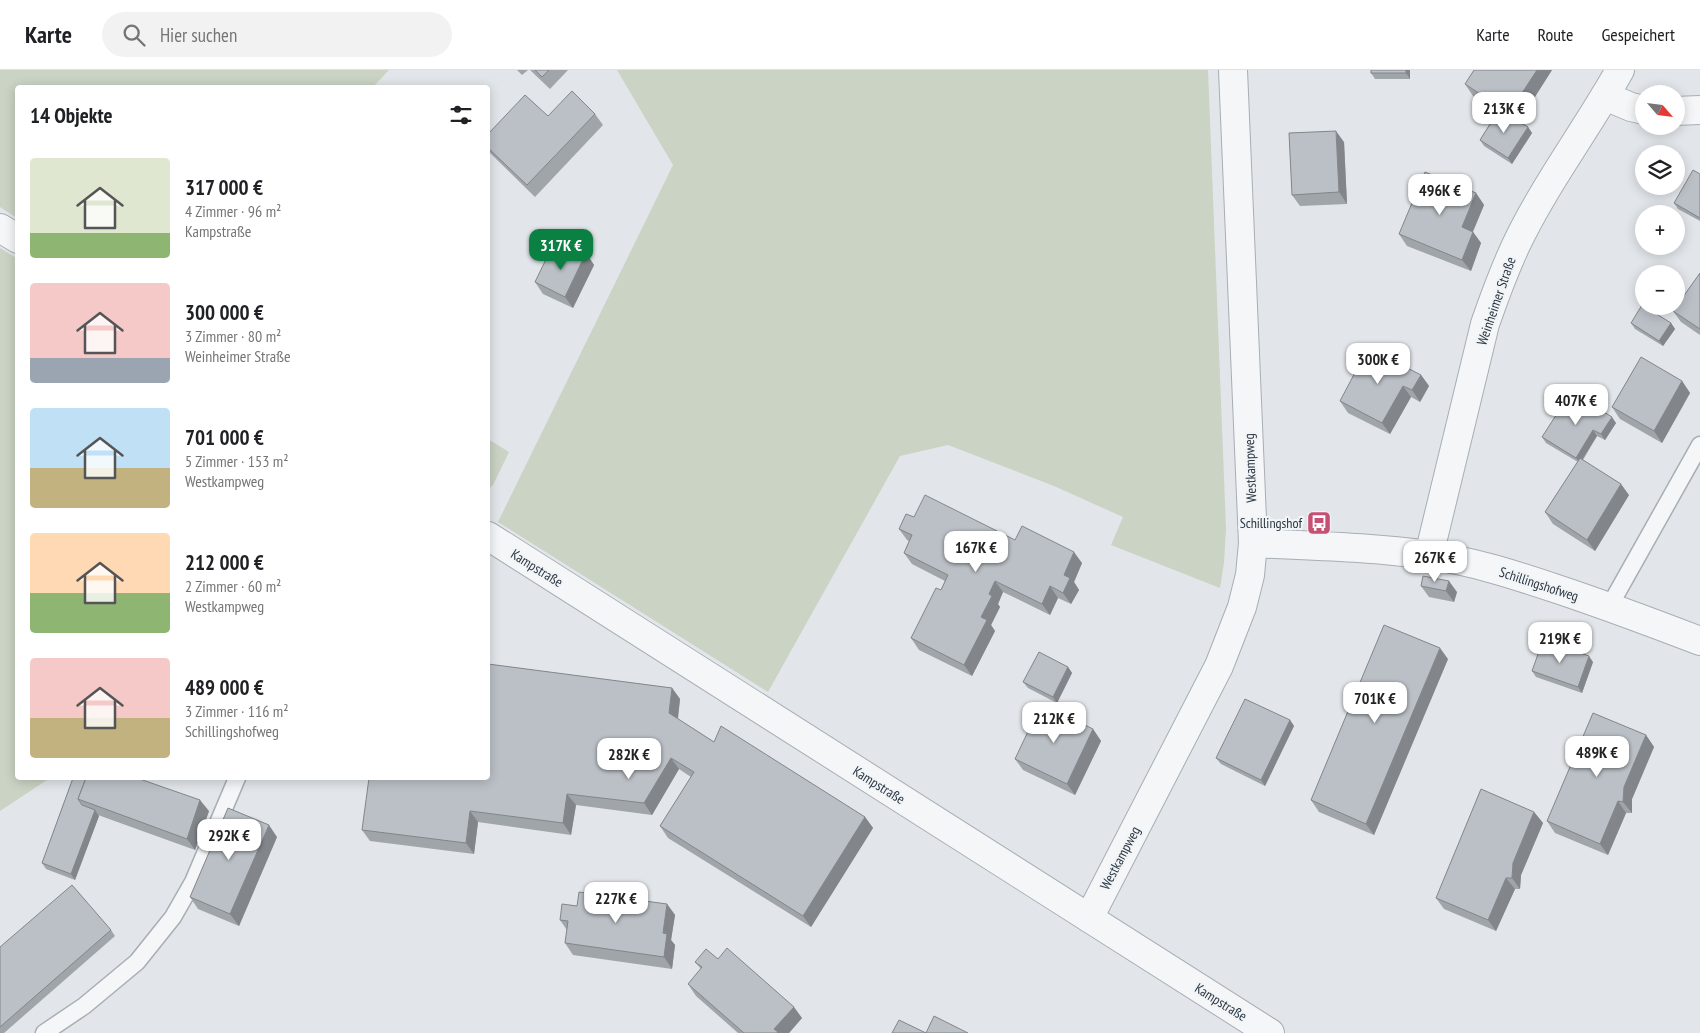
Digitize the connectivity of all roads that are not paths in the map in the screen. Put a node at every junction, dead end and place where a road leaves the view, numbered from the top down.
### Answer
1 (1233, 70) edge
2 (1620, 70) edge
3 (1605, 96) junction
4 (1635, 108) edge
5 (1700, 110) edge
6 (1685, 111) edge
7 (0, 228) edge
8 (15, 237) edge
9 (1700, 445) edge
10 (490, 537) edge
11 (1253, 543) junction
12 (1429, 555) junction
13 (1609, 607) junction
14 (1700, 641) edge
15 (236, 780) edge
16 (1089, 918) junction
17 (1261, 1031) edge
18 (44, 1033) edge

1 - 11 street, Westkampweg
2 - 3 street, Weinheimer Straße
3 - 4 street
3 - 12 street, Weinheimer Straße
5 - 6 street
7 - 8 street
9 - 13 lane
10 - 16 street, Kampstraße
11 - 12 street, Schillingshofweg
11 - 16 street, Westkampweg
12 - 13 street, Schillingshofweg
13 - 14 street, Schillingshofweg
15 - 18 lane
16 - 17 street, Kampstraße

